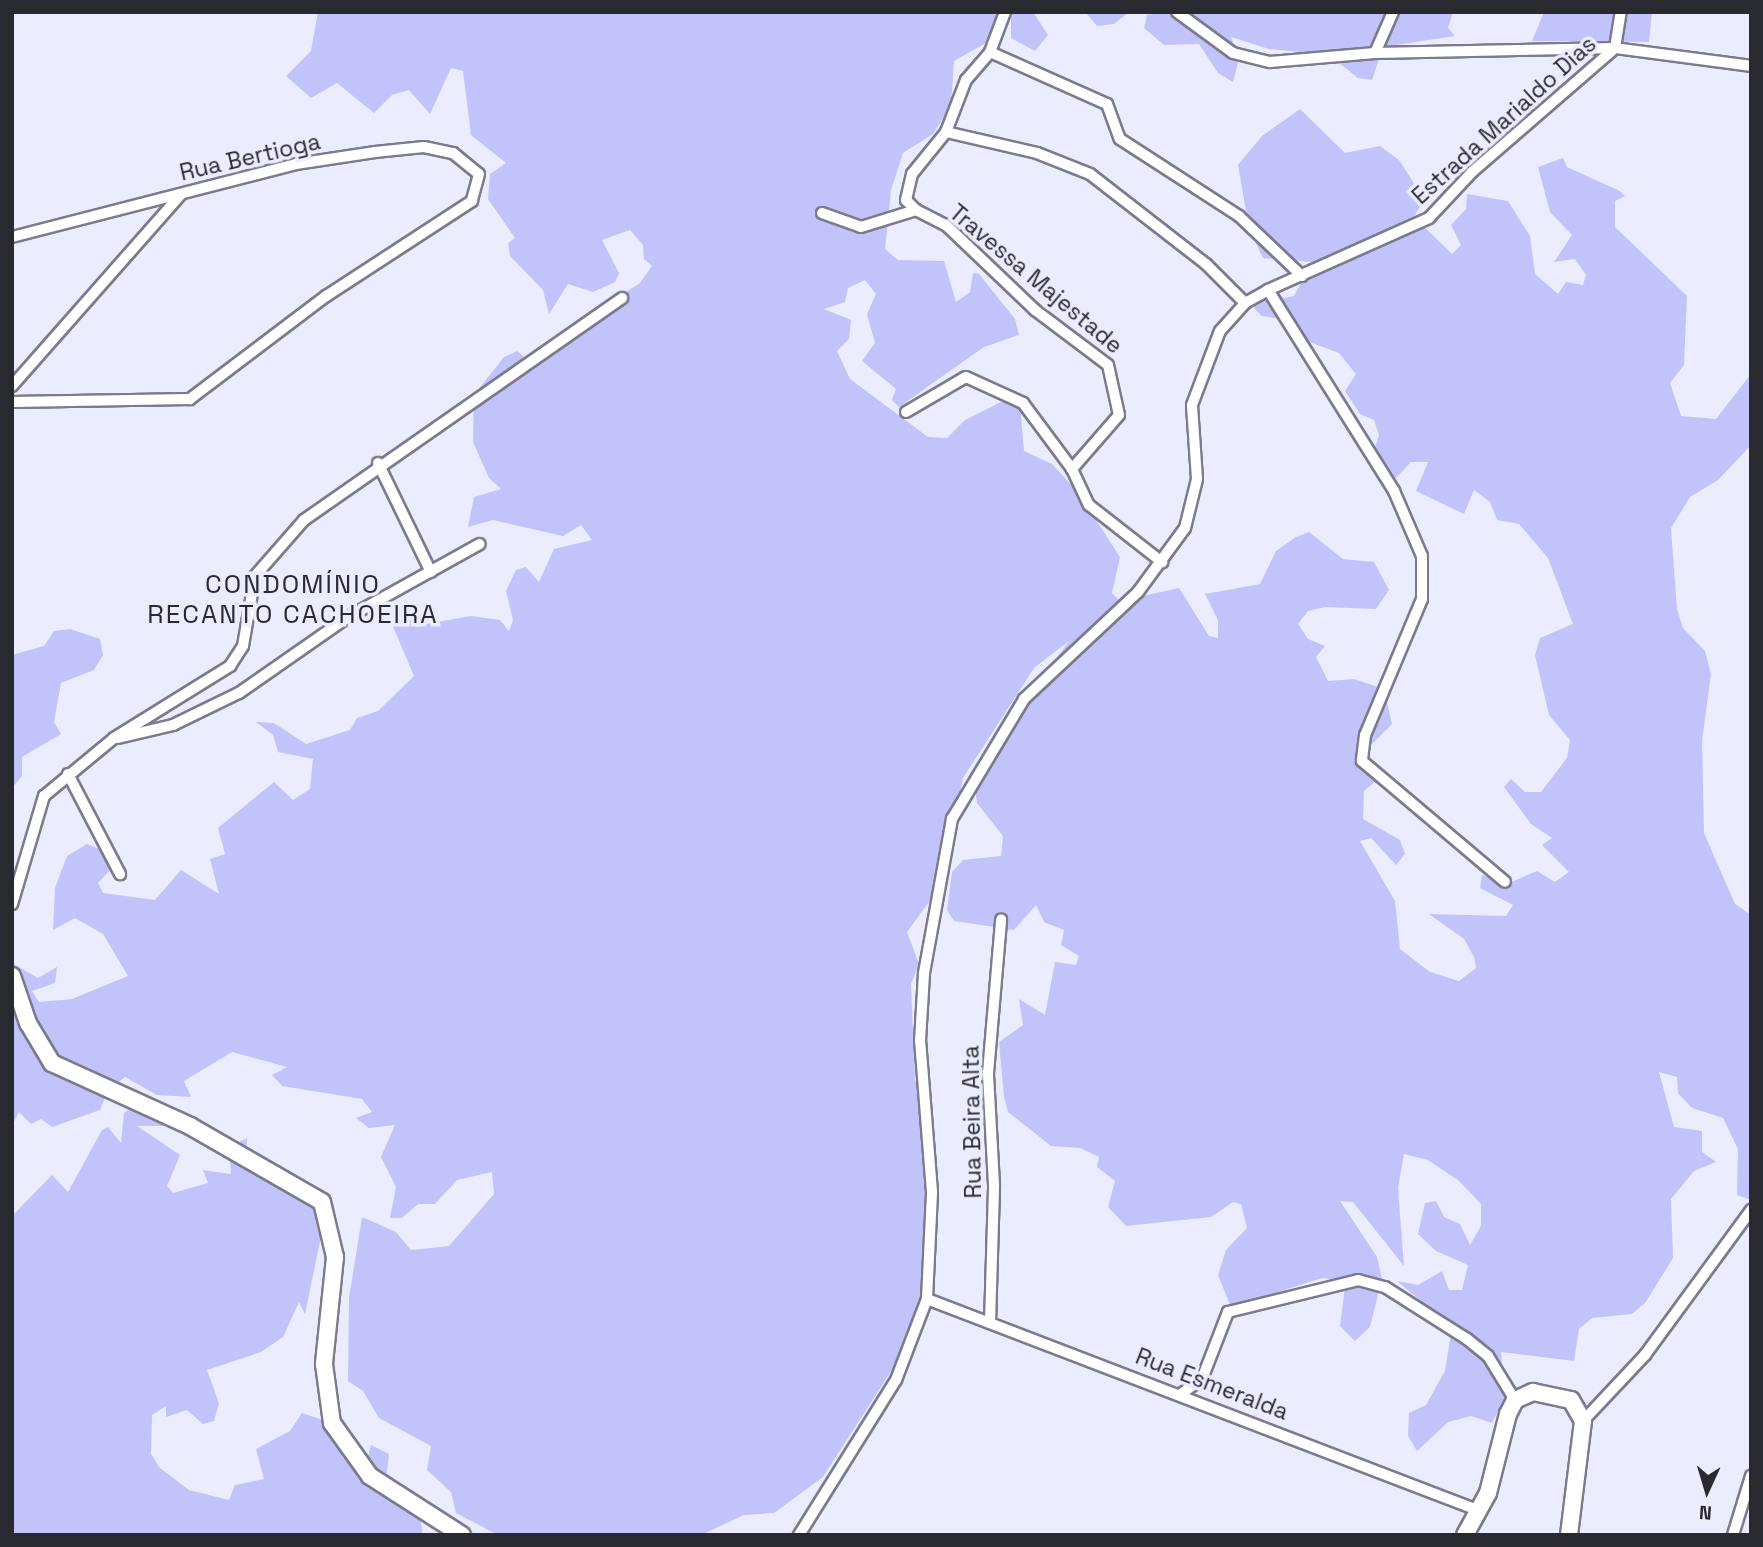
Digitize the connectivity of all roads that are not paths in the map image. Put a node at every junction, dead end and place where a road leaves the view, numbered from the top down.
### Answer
1 (1005, 12) edge
2 (1177, 12) edge
3 (1392, 12) edge
4 (1621, 12) edge
5 (1615, 48) junction
6 (990, 52) junction
7 (1375, 53) junction
8 (1751, 66) edge
9 (946, 132) junction
10 (181, 194) junction
11 (916, 210) junction
12 (822, 213) dead end
13 (12, 237) edge
14 (1302, 276) junction
15 (1268, 289) junction
16 (622, 298) dead end
17 (1245, 303) junction
18 (12, 386) edge
19 (12, 402) edge
20 (906, 412) dead end
21 (378, 463) junction
22 (1072, 470) junction
23 (480, 544) dead end
24 (1162, 562) junction
25 (431, 572) junction
26 (114, 738) junction
27 (68, 774) junction
28 (120, 874) dead end
29 (1505, 882) dead end
30 (12, 904) edge
31 (1001, 920) dead end
32 (12, 976) edge
33 (1751, 1210) edge
34 (927, 1299) junction
35 (990, 1323) junction
36 (1181, 1394) junction
37 (1515, 1400) junction
38 (1583, 1420) junction
39 (1751, 1476) edge
40 (1480, 1511) junction
41 (462, 1535) edge
42 (799, 1535) edge
43 (1465, 1535) edge
44 (1569, 1535) edge
45 (1733, 1535) edge

1 - 6 street
2 - 7 street
3 - 7 street
4 - 5 street
5 - 7 street
5 - 8 street, Estrada Marialdo Dias
5 - 14 street, Estrada Marialdo Dias
6 - 9 street
6 - 14 street
9 - 11 street
9 - 17 street
10 - 13 street, Rua Bertioga
10 - 18 street
10 - 19 street, Rua Bertioga
11 - 12 street, Travessa Majestade
11 - 22 street, Travessa Majestade
14 - 15 street, Estrada Marialdo Dias
15 - 17 street, Estrada Marialdo Dias
15 - 29 street
16 - 21 street
17 - 24 street, Estrada Marialdo Dias
20 - 22 street
21 - 25 street
21 - 26 street
22 - 24 street
23 - 25 street
24 - 34 street, Estrada Marialdo Dias
25 - 26 street
26 - 27 street
27 - 28 street
27 - 30 street
31 - 35 street, Rua Beira Alta
32 - 41 street
33 - 38 street
34 - 35 street, Rua Esmeralda
34 - 42 street, Estrada Marialdo Dias
35 - 36 street, Rua Esmeralda
36 - 37 street
36 - 40 street, Rua Esmeralda
37 - 38 street
37 - 40 street
38 - 44 street
39 - 45 street
40 - 43 street

